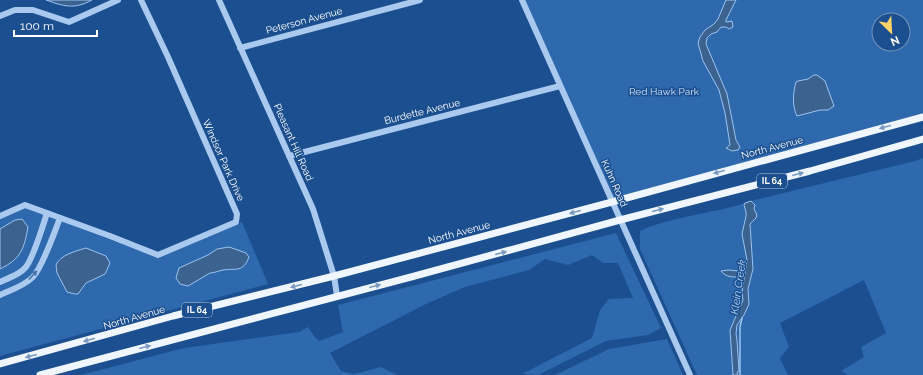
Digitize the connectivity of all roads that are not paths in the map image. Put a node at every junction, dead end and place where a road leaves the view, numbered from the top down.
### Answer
1 (118, 0) edge
2 (141, 0) edge
3 (219, 0) edge
4 (420, 0) edge
5 (522, 0) edge
6 (0, 16) edge
7 (240, 48) junction
8 (560, 86) junction
9 (923, 117) edge
10 (923, 139) edge
11 (289, 156) junction
12 (612, 202) junction
13 (47, 213) junction
14 (0, 216) edge
15 (60, 218) junction
16 (620, 220) junction
17 (334, 276) junction
18 (0, 282) edge
19 (0, 295) edge
20 (337, 296) junction
21 (0, 364) edge
22 (40, 375) edge
23 (690, 375) edge

1 - 6 street
2 - 15 street, Windsor Park Drive
3 - 7 street, Pleasant Hill Road
4 - 7 street, Peterson Avenue
5 - 8 street, Kuhn Road
7 - 11 street, Pleasant Hill Road
8 - 11 street, Burdette Avenue
8 - 12 street, Kuhn Road
9 -> 12 main road, North Avenue / IL 64
16 -> 10 main road, IL 64
11 - 17 street, Pleasant Hill Road
12 - 16 street, Kuhn Road
12 -> 17 main road, North Avenue / IL 64
13 - 14 street, Windsor Park Drive
13 - 15 street, Windsor Park Drive
13 - 18 street
19 -> 15 street
20 -> 16 main road, IL 64
16 - 23 street, Kuhn Road
17 - 20 street, Pleasant Hill Road
17 -> 21 main road, North Avenue / IL 64
22 -> 20 main road, IL 64

